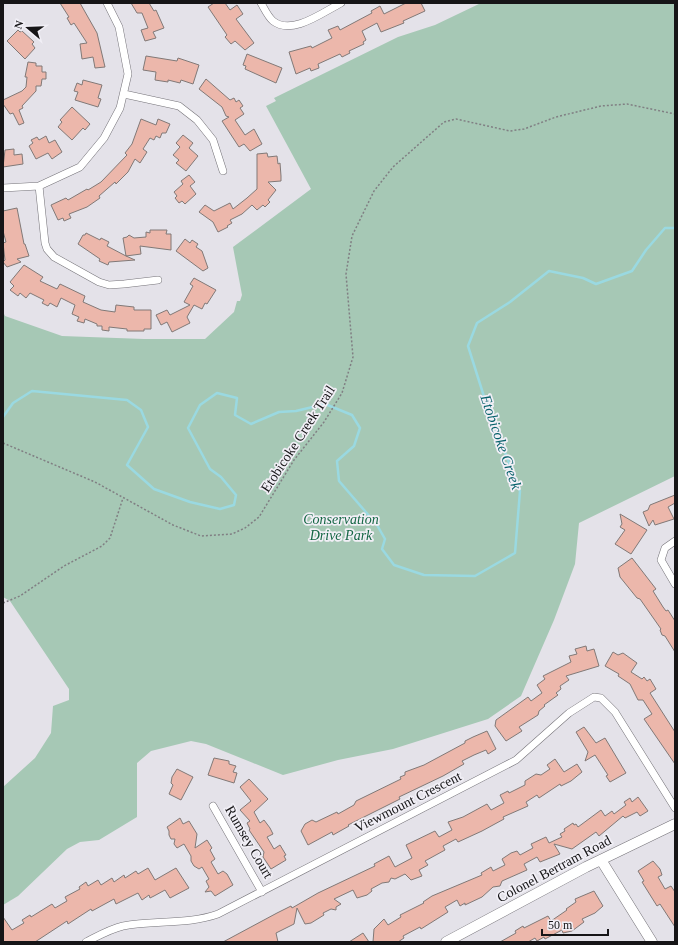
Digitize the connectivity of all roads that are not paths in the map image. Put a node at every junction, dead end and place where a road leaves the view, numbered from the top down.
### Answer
1 (108, 3) edge
2 (261, 3) edge
3 (341, 3) edge
4 (124, 94) junction
5 (223, 171) dead end
6 (39, 186) junction
7 (3, 188) edge
8 (158, 280) dead end
9 (675, 541) edge
10 (675, 584) edge
11 (213, 806) dead end
12 (675, 808) edge
13 (675, 824) edge
14 (601, 860) junction
15 (262, 892) junction
16 (86, 942) edge
17 (446, 942) edge
18 (652, 942) edge

1 - 4 street
2 - 3 street
4 - 5 street
4 - 6 street
6 - 7 street
6 - 8 street
9 - 10 street
11 - 15 street, Rumsey Court
12 - 15 street, Viewmount Crescent
13 - 14 street, Colonel Bertram Road
14 - 17 street, Colonel Bertram Road
14 - 18 street
15 - 16 street, Viewmount Crescent

